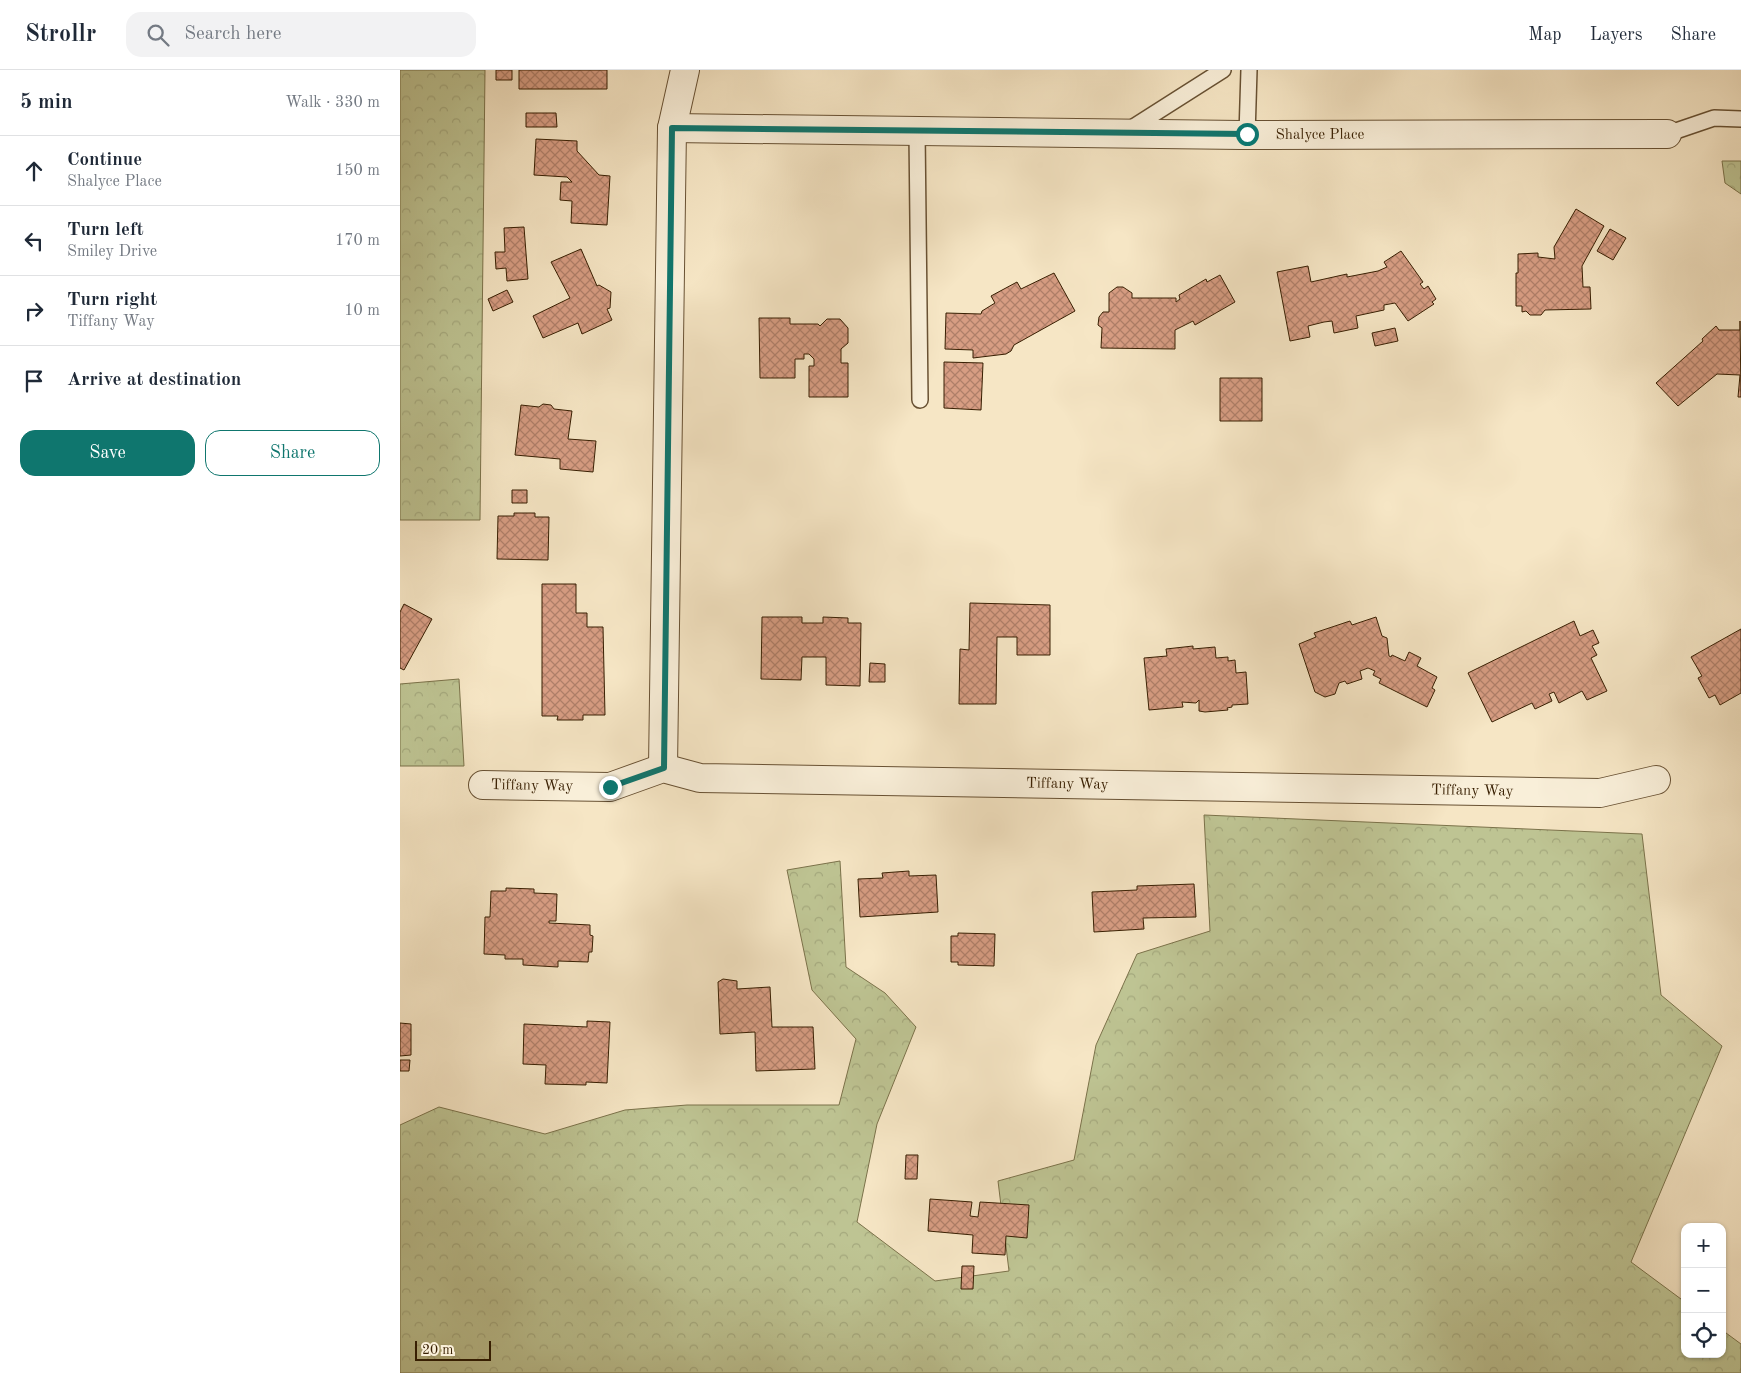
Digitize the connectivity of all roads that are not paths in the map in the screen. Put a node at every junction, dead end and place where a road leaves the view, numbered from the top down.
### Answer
1 (685, 70) edge
2 (1223, 70) edge
3 (1249, 70) edge
4 (1741, 119) edge
5 (672, 128) junction
6 (917, 131) junction
7 (1124, 133) junction
8 (1247, 134) junction
9 (1667, 134) joint
10 (920, 400) dead end
11 (664, 768) junction
12 (1656, 780) dead end
13 (483, 785) dead end

1 - 5 street
2 - 7 lane
3 - 8 lane
4 - 9 lane
5 - 6 street, Shalyce Place
5 - 11 street
6 - 7 street, Shalyce Place
6 - 10 lane
7 - 8 street, Shalyce Place
8 - 9 street, Shalyce Place
11 - 12 street, Tiffany Way
11 - 13 street, Tiffany Way

